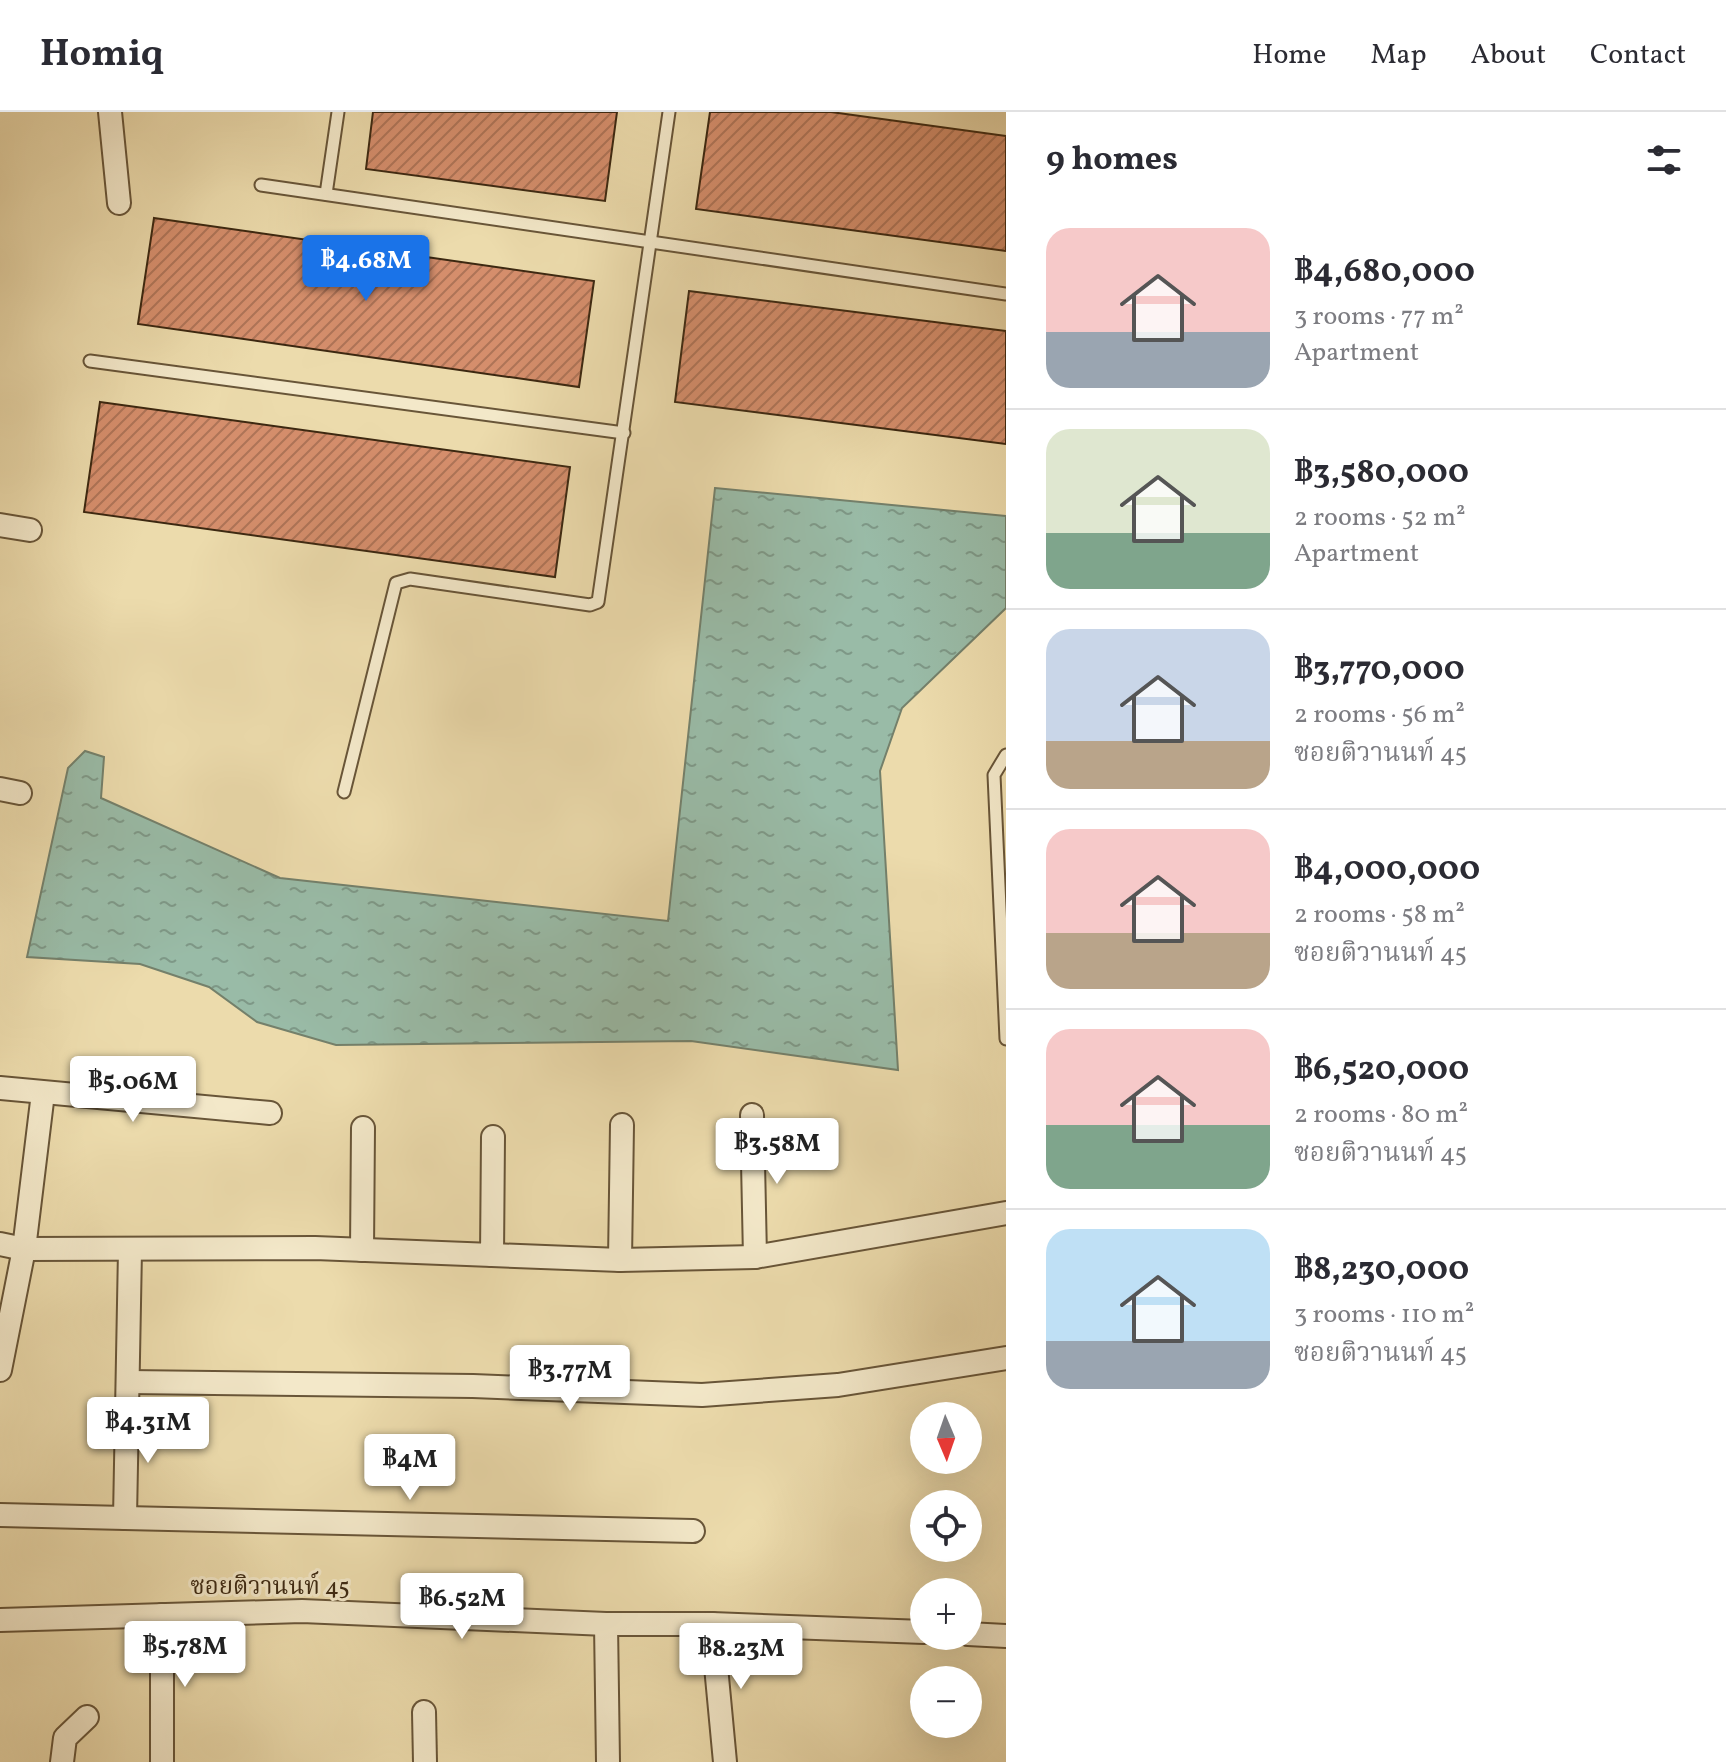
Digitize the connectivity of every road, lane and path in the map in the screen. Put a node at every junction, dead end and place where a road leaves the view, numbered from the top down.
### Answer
1 (110, 112) edge
2 (338, 112) edge
3 (669, 112) edge
4 (261, 185) dead end
5 (326, 194) junction
6 (119, 203) dead end
7 (653, 241) junction
8 (1006, 294) edge
9 (90, 361) dead end
10 (624, 433) junction
11 (0, 525) edge
12 (30, 530) dead end
13 (1006, 755) edge
14 (344, 792) dead end
15 (1006, 1039) edge
16 (0, 1088) edge
17 (43, 1093) junction
18 (270, 1113) dead end
19 (752, 1115) dead end
20 (622, 1125) dead end
21 (363, 1128) dead end
22 (493, 1137) dead end
23 (1006, 1213) edge
24 (0, 1244) edge
25 (24, 1249) junction
26 (130, 1250) junction
27 (362, 1250) junction
28 (492, 1255) junction
29 (755, 1257) junction
30 (620, 1260) junction
31 (1006, 1358) edge
32 (0, 1370) edge
33 (128, 1382) junction
34 (0, 1515) edge
35 (125, 1518) junction
36 (693, 1531) dead end
37 (162, 1615) junction
38 (0, 1620) edge
39 (606, 1624) junction
40 (712, 1624) junction
41 (910, 1631) edge
42 (982, 1635) edge
43 (1006, 1636) edge
44 (424, 1712) dead end
45 (87, 1717) dead end
46 (62, 1762) edge
47 (162, 1762) edge
48 (425, 1762) edge
49 (608, 1762) edge
50 (725, 1762) edge

1 - 6 street
2 - 5 lane
3 - 7 lane
4 - 5 lane
5 - 7 lane
7 - 8 lane
7 - 10 lane
9 - 10 lane
10 - 14 lane
11 - 12 street
13 - 15 lane
16 - 17 street
17 - 18 street
17 - 25 street
19 - 29 street
20 - 30 street
21 - 27 street
22 - 28 street
23 - 29 street
24 - 25 street
25 - 26 street
25 - 32 street
26 - 27 street
26 - 33 street
27 - 28 street
28 - 30 street
29 - 30 street
31 - 33 street
33 - 35 street
34 - 35 street
35 - 36 street
37 - 38 street, ซอยติวานนท์ 45
37 - 39 street, ซอยติวานนท์ 45
37 - 47 street
39 - 40 street, ซอยติวานนท์ 45
39 - 49 street
40 - 41 street, ซอยติวานนท์ 45
40 - 50 street
42 - 43 street
44 - 48 street
45 - 46 street

